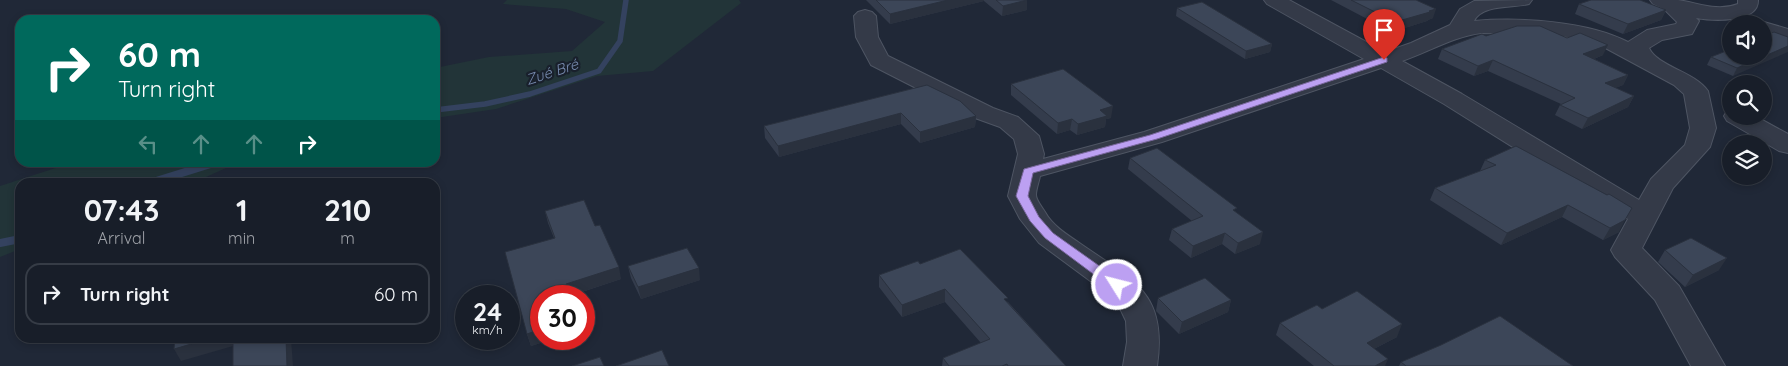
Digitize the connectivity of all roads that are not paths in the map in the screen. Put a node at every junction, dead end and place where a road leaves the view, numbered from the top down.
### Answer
1 (1274, 0) edge
2 (1522, 0) edge
3 (1748, 0) edge
4 (1666, 2) edge
5 (1724, 13) junction
6 (1729, 15) edge
7 (865, 16) dead end
8 (1459, 29) junction
9 (1772, 31) edge
10 (1788, 37) edge
11 (1643, 59) junction
12 (1384, 60) junction
13 (1696, 91) junction
14 (1722, 108) edge
15 (1752, 125) edge
16 (1788, 145) edge
17 (1028, 171) junction
18 (1644, 216) junction
19 (1140, 366) edge
20 (1708, 366) edge

1 - 12 street
2 - 8 street
3 - 5 street
4 - 5 street
4 - 11 street
5 - 6 street
7 - 17 street
8 - 11 street
8 - 12 street
9 - 10 street
11 - 13 street
12 - 17 street
12 - 18 street
13 - 14 street
13 - 18 street
15 - 16 street
17 - 19 street
18 - 20 street

